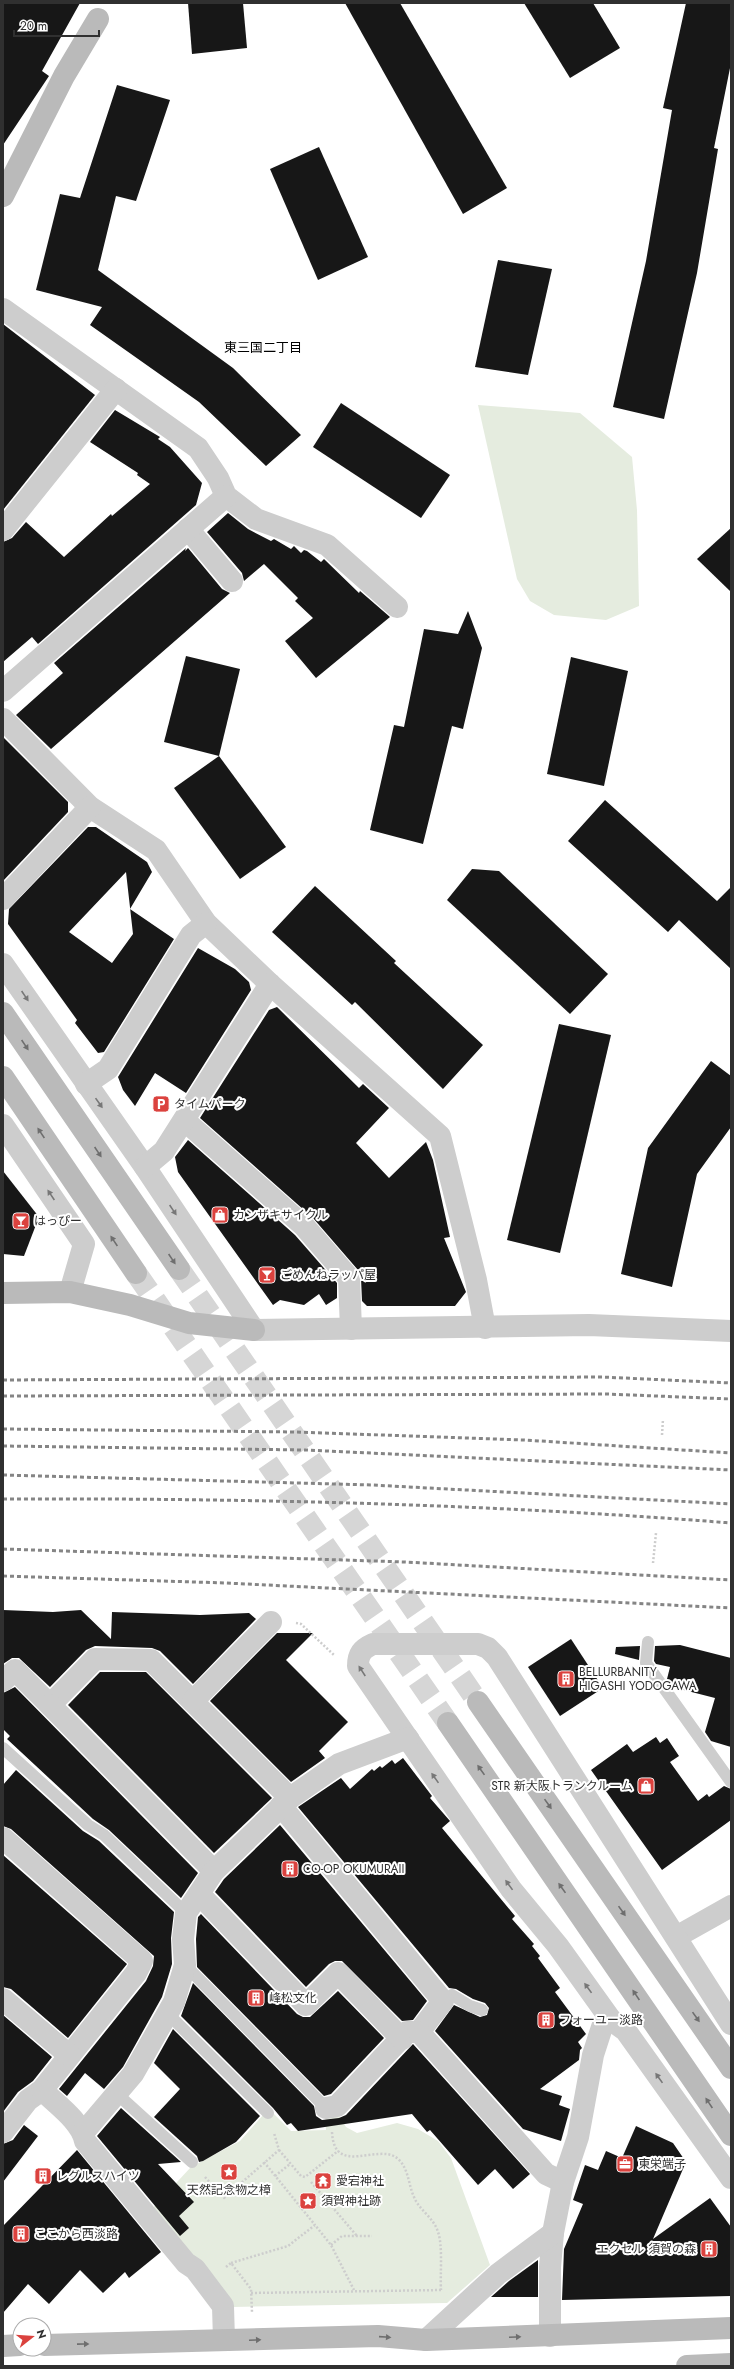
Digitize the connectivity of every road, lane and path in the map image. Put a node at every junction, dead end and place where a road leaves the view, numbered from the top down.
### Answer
1 (98, 19) dead end
2 (3, 196) edge
3 (3, 309) edge
4 (116, 389) junction
5 (226, 496) junction
6 (188, 529) junction
7 (3, 530) edge
8 (232, 581) dead end
9 (397, 607) dead end
10 (3, 692) edge
11 (3, 719) edge
12 (90, 807) junction
13 (3, 899) edge
14 (206, 923) junction
15 (3, 964) edge
16 (270, 984) junction
17 (3, 1013) edge
18 (3, 1077) edge
19 (86, 1084) junction
20 (184, 1120) junction
21 (3, 1125) edge
22 (145, 1167) junction
23 (179, 1269) tunnel mouth
24 (136, 1273) tunnel mouth
25 (70, 1292) junction
26 (3, 1293) edge
27 (485, 1328) junction
28 (351, 1329) junction
29 (254, 1330) junction
30 (731, 1331) edge
31 (663, 1419) dead end
32 (662, 1436) dead end
33 (656, 1533) dead end
34 (654, 1563) dead end
35 (271, 1622) joint
36 (648, 1642) dead end
37 (358, 1666) junction
38 (3, 1681) edge
39 (192, 1701) junction
40 (478, 1702) tunnel mouth
41 (50, 1705) junction
42 (448, 1723) tunnel mouth
43 (408, 1738) junction
44 (3, 1750) edge
45 (731, 1782) edge
46 (286, 1802) junction
47 (3, 1838) edge
48 (214, 1871) junction
49 (200, 1894) junction
50 (731, 1906) edge
51 (186, 1913) junction
52 (676, 1937) junction
53 (185, 1965) junction
54 (3, 1999) edge
55 (443, 2001) junction
56 (482, 2010) dead end
57 (168, 2014) junction
58 (611, 2020) junction
59 (731, 2024) edge
60 (411, 2036) junction
61 (69, 2055) junction
62 (731, 2068) edge
63 (42, 2090) junction
64 (116, 2093) junction
65 (328, 2108) junction
66 (268, 2113) dead end
67 (274, 2131) dead end
68 (3, 2132) edge
69 (83, 2133) junction
70 (731, 2135) edge
71 (279, 2150) junction
72 (338, 2150) junction
73 (264, 2162) junction
74 (290, 2164) junction
75 (196, 2167) joint
76 (276, 2176) junction
77 (731, 2178) edge
78 (311, 2182) dead end
79 (563, 2182) junction
80 (315, 2225) junction
81 (553, 2233) junction
82 (357, 2236) junction
83 (372, 2236) dead end
84 (331, 2245) junction
85 (232, 2263) dead end
86 (354, 2290) junction
87 (441, 2290) junction
88 (465, 2305) junction
89 (252, 2312) dead end
90 (731, 2328) edge
91 (550, 2336) junction
92 (224, 2340) junction
93 (426, 2340) junction
94 (52, 2345) edge
95 (731, 2364) edge
96 (687, 2366) edge

1 - 2 street
3 - 4 street
4 - 5 street
4 - 7 street
5 - 6 street
5 - 9 street
6 - 8 street
6 - 10 street
11 - 12 street
12 - 13 street
12 - 14 street
14 - 16 street
14 - 19 street
15 -> 19 street
16 - 20 street
16 - 27 street
17 -> 23 street
24 -> 18 street
19 -> 22 street
20 - 22 street
20 - 28 street
25 -> 21 street
22 -> 29 street
25 - 26 street
25 - 29 street
27 - 28 street
27 - 30 street
28 - 29 street
31 - 32 path
33 - 34 path
35 - 37 path
35 - 39 street
36 - 45 lane
43 -> 37 street
37 - 52 street
38 - 41 street
39 - 41 street
39 - 46 street
40 -> 62 street
41 - 48 street
70 -> 42 street
43 - 46 street
58 -> 43 street
44 - 51 lane
46 - 48 street
46 - 55 street
47 - 61 street
48 - 49 street
49 - 51 street
49 - 60 street
50 - 52 street
51 - 53 street
52 - 59 street
53 - 57 street
53 - 65 lane
54 - 61 street
55 - 56 lane
55 - 60 street
57 - 64 street
57 - 66 lane
77 -> 58 street
58 - 79 street
60 - 65 street
60 - 79 street
61 - 63 street
63 - 68 street
63 - 69 street
64 - 69 street
64 - 75 lane
65 - 72 path
67 - 71 path
69 - 92 street
71 - 73 path
71 - 74 path
72 - 74 path
72 - 87 path
73 - 75 path
73 - 76 path
74 - 76 path
76 - 80 path
78 - 82 path
79 - 81 street
80 - 84 path
80 - 85 path
81 - 88 street
81 - 91 street
82 - 83 path
82 - 84 path
84 - 86 path
86 - 87 path
86 - 89 path
87 - 88 path
88 - 93 street
90 - 91 street
93 -> 91 street
92 -> 93 street
94 -> 92 street
95 - 96 street

